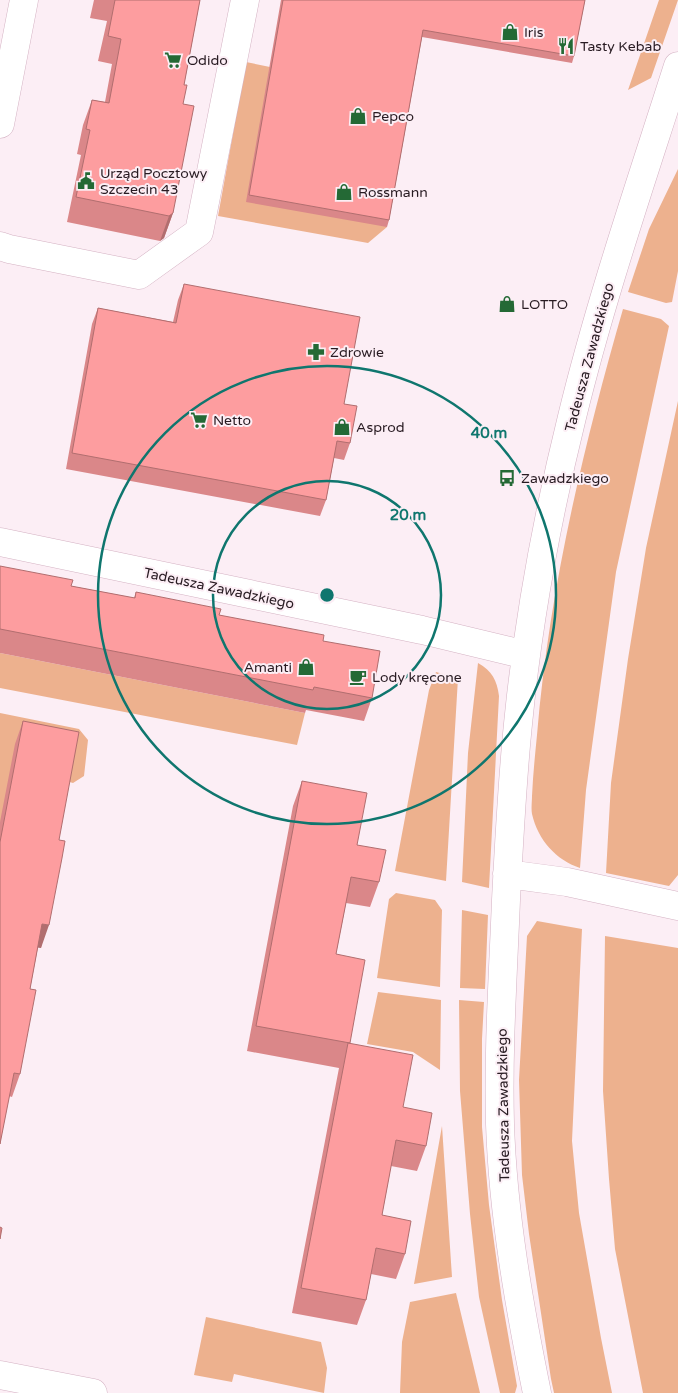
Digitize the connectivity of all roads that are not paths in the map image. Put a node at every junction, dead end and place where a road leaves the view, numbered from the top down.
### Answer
1 (24, 0) edge
2 (245, 0) edge
3 (678, 66) edge
4 (0, 124) edge
5 (0, 246) edge
6 (0, 542) edge
7 (526, 655) junction
8 (508, 874) junction
9 (678, 906) edge
10 (0, 1375) edge
11 (93, 1393) edge
12 (537, 1393) edge

1 - 4 street
2 - 5 street
3 - 7 street, Tadeusza Zawadzkiego
6 - 7 street, Tadeusza Zawadzkiego
7 - 8 street, Tadeusza Zawadzkiego
8 - 9 street
8 - 12 street, Tadeusza Zawadzkiego
10 - 11 street

